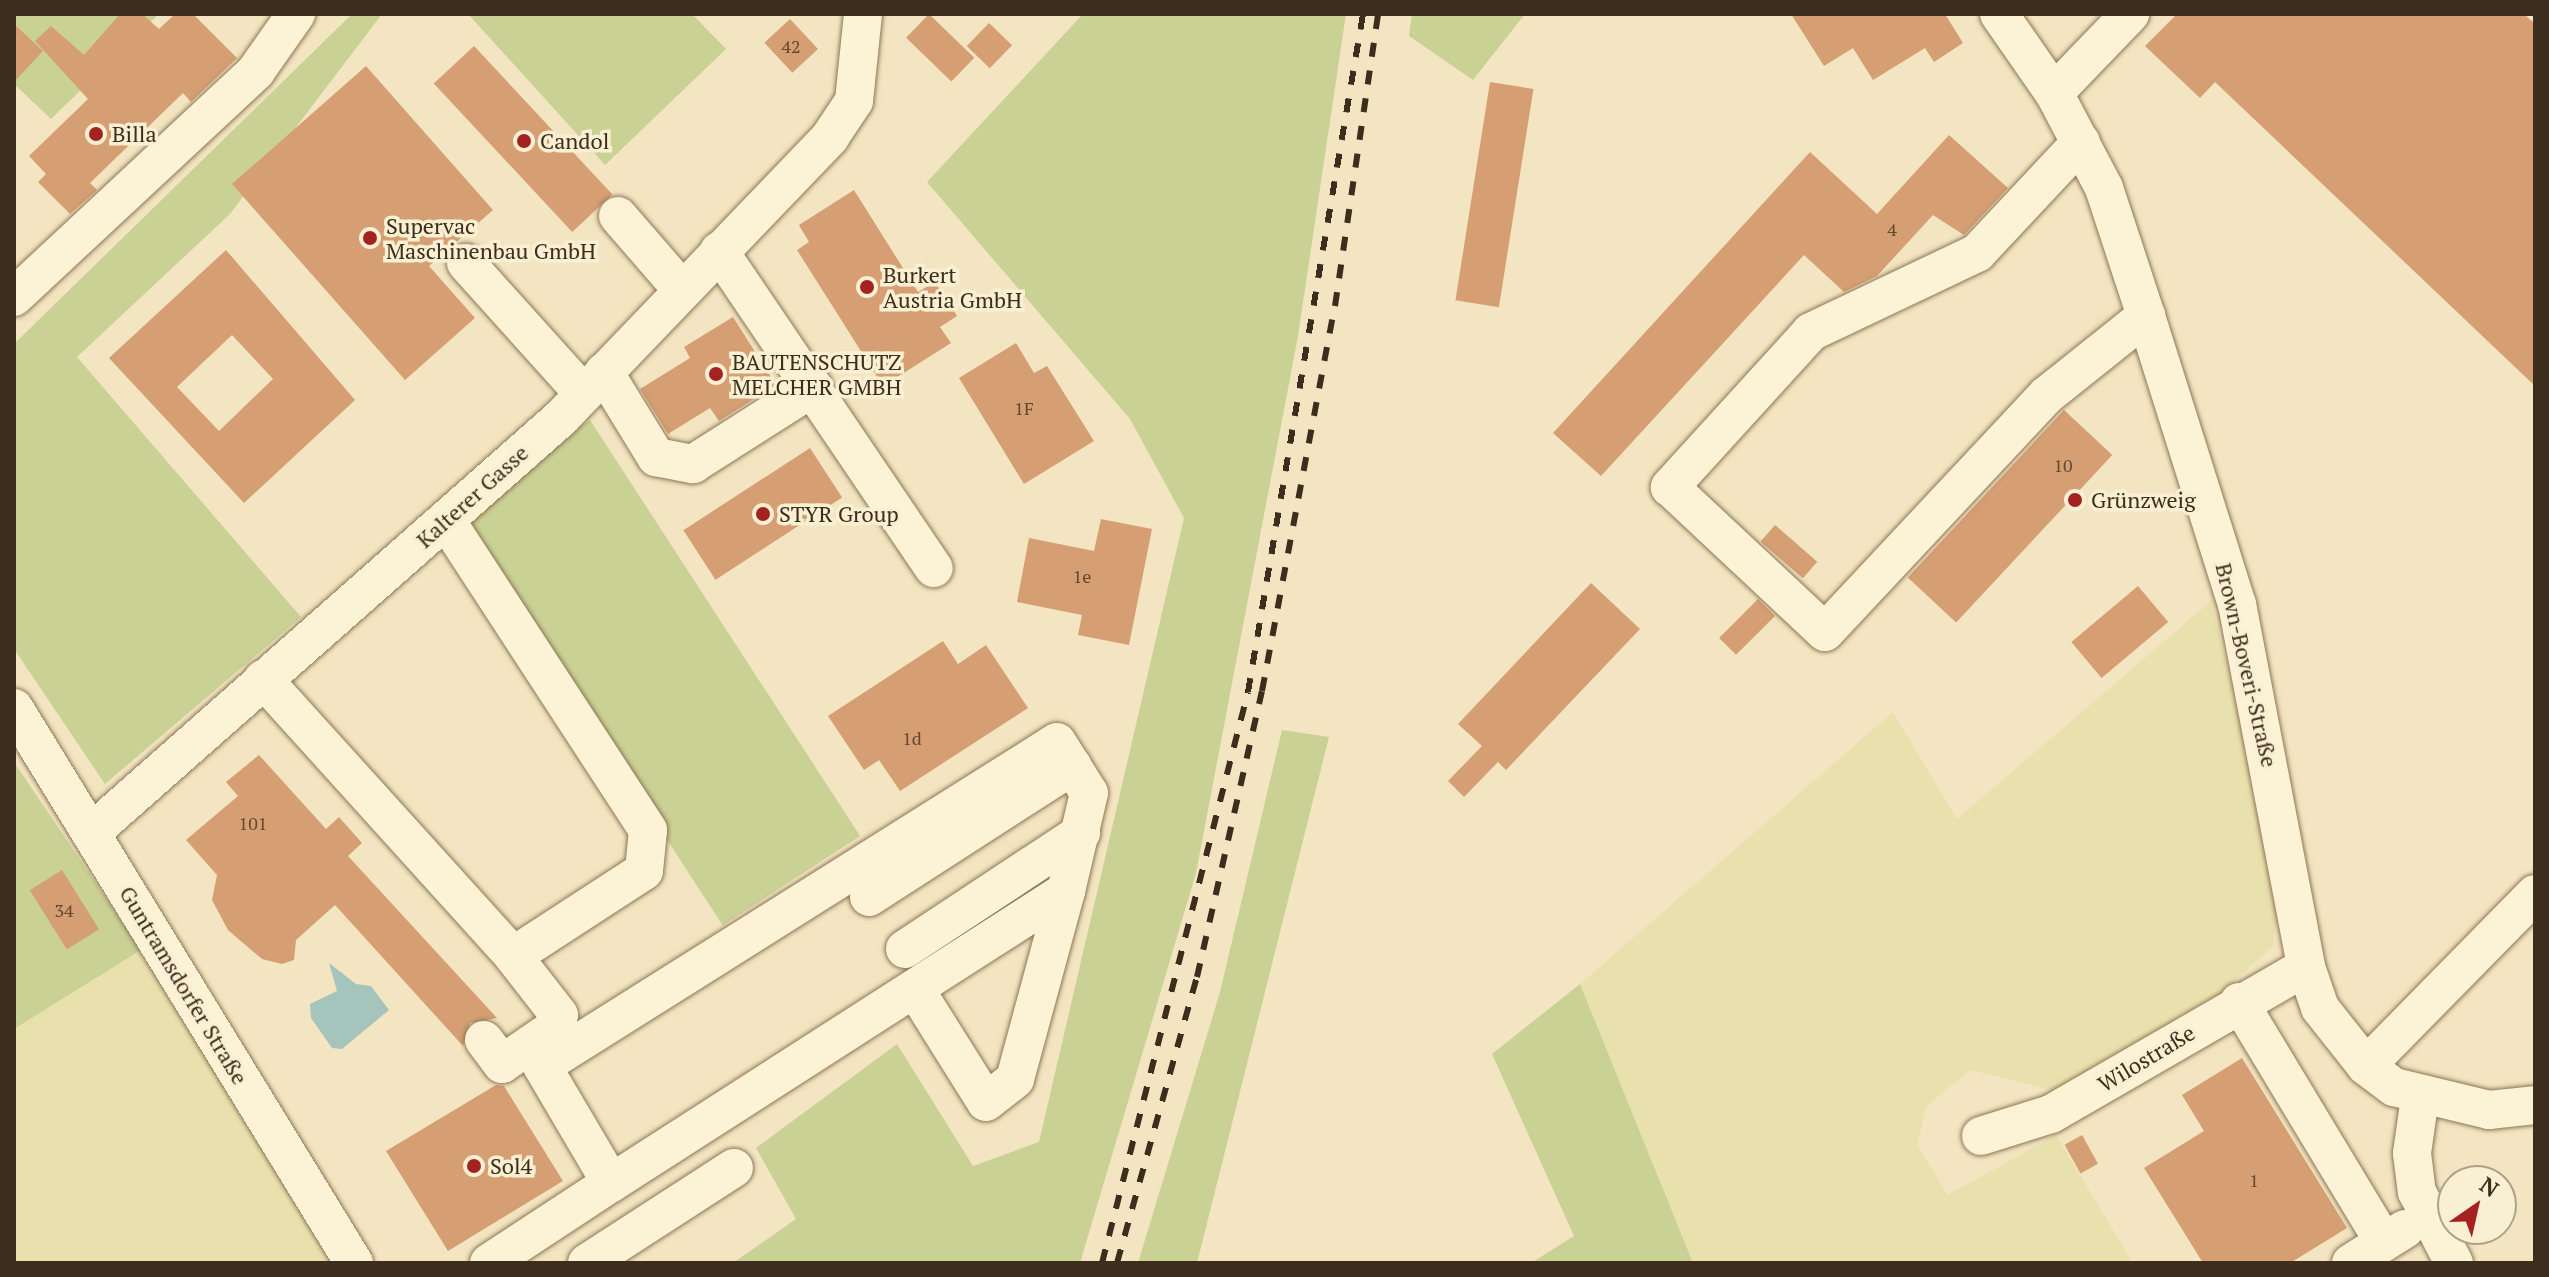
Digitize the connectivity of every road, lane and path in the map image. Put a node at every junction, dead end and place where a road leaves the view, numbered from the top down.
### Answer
1 (296, 14) edge
2 (1999, 14) edge
3 (2130, 14) edge
4 (863, 23) edge
5 (2054, 93) junction
6 (2081, 142) junction
7 (618, 216) dead end
8 (719, 251) junction
9 (466, 263) dead end
10 (682, 290) junction
11 (14, 297) edge
12 (2146, 316) junction
13 (594, 383) junction
14 (814, 387) junction
15 (446, 520) junction
16 (934, 568) dead end
17 (263, 679) junction
18 (14, 708) edge
19 (1072, 766) junction
20 (92, 832) junction
21 (1081, 833) junction
22 (1066, 891) junction
23 (2535, 894) edge
24 (869, 897) dead end
25 (905, 949) dead end
26 (513, 956) junction
27 (2306, 967) junction
28 (915, 989) junction
29 (2239, 1002) junction
30 (484, 1040) dead end
31 (2366, 1066) junction
32 (2420, 1097) junction
33 (2535, 1105) edge
34 (1981, 1136) dead end
35 (734, 1168) dead end
36 (611, 1183) junction
37 (2428, 1214) junction
38 (2384, 1242) junction
39 (354, 1263) edge
40 (489, 1263) edge
41 (587, 1263) edge
42 (2351, 1263) edge
43 (2454, 1263) edge

1 - 11 street
2 - 5 street, Brown-Boveri-Straße
3 - 5 street
4 - 8 street, Kalterer Gasse
5 - 6 street, Brown-Boveri-Straße
6 - 12 street, Brown-Boveri-Straße
6 - 12 street
7 - 10 street
8 - 10 street, Kalterer Gasse
8 - 14 street
9 - 13 street
10 - 13 street, Kalterer Gasse
12 - 27 street, Brown-Boveri-Straße
13 - 14 street
13 - 15 street, Kalterer Gasse
14 - 16 street
15 - 17 street, Kalterer Gasse
15 - 26 street
17 - 20 street, Kalterer Gasse
17 - 26 street
18 - 20 street, Guntramsdorfer Straße
19 - 21 street
19 - 24 street
19 - 36 street
20 - 39 street, Guntramsdorfer Straße
21 - 22 street
21 - 25 street
22 - 28 street
22 - 28 street
23 - 31 street
26 - 30 street
27 - 29 street, Wilostraße
27 - 31 street, Brown-Boveri-Straße
28 - 36 street
29 - 34 street, Wilostraße
29 - 38 street
31 - 32 street, Brown-Boveri-Straße
32 - 33 street, Brown-Boveri-Straße
32 - 37 street
35 - 41 street
36 - 40 street
37 - 38 street
37 - 43 street
38 - 42 street

